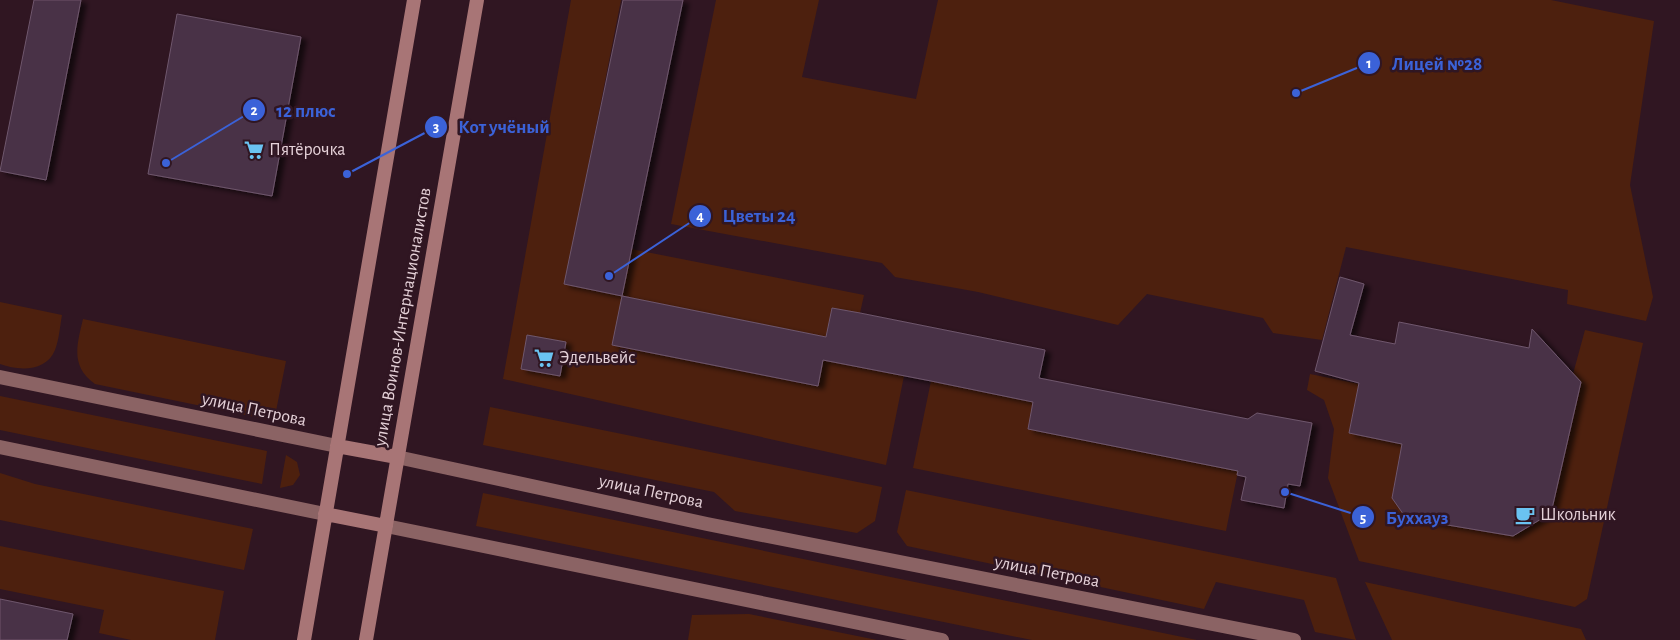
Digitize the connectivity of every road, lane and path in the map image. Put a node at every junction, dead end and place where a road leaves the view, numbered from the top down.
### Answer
1 (414, 0) edge
2 (477, 0) edge
3 (0, 377) edge
4 (337, 446) junction
5 (0, 447) edge
6 (397, 457) junction
7 (326, 514) junction
8 (386, 526) junction
9 (304, 640) edge
10 (366, 640) edge
11 (942, 640) edge
12 (1294, 640) edge

1 - 4 main road
2 - 6 main road, улица Воинов-Интернационалистов
3 - 4 main road, улица Петрова
4 - 6 main road, улица Петрова
4 - 7 main road
5 - 7 main road
6 - 8 main road, улица Воинов-Интернационалистов
6 - 12 main road, улица Петрова
7 - 8 main road
7 - 9 main road
8 - 10 main road, улица Воинов-Интернационалистов
8 - 11 main road

